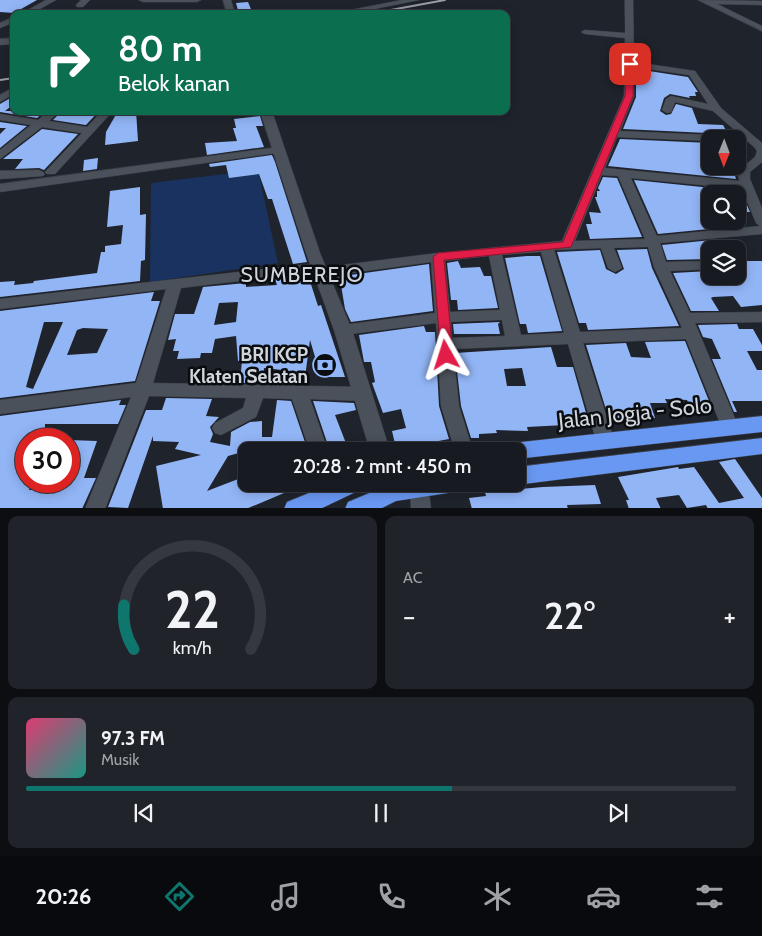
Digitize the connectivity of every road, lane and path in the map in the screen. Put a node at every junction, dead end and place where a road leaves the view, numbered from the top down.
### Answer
1 (52, 0) edge
2 (143, 0) edge
3 (197, 0) edge
4 (415, 0) edge
5 (629, 0) edge
6 (705, 1) edge
7 (762, 3) edge
8 (32, 10) edge
9 (357, 10) edge
10 (762, 29) edge
11 (585, 32) dead end
12 (630, 36) junction
13 (630, 64) junction
14 (667, 110) dead end
15 (717, 110) junction
16 (50, 115) edge
17 (104, 115) edge
18 (267, 115) edge
19 (0, 117) edge
20 (40, 123) junction
21 (90, 130) junction
22 (614, 134) junction
23 (701, 138) edge
24 (746, 140) edge
25 (752, 140) junction
26 (279, 150) junction
27 (762, 151) edge
28 (0, 156) edge
29 (108, 165) dead end
30 (599, 171) junction
31 (51, 172) junction
32 (623, 174) junction
33 (0, 175) edge
34 (748, 186) junction
35 (0, 188) edge
36 (762, 223) edge
37 (762, 230) edge
38 (652, 241) junction
39 (606, 244) junction
40 (567, 245) junction
41 (546, 247) junction
42 (495, 252) junction
43 (438, 257) junction
44 (701, 265) edge
45 (660, 267) junction
46 (615, 268) dead end
47 (320, 270) junction
48 (175, 285) junction
49 (0, 304) edge
50 (509, 315) junction
51 (762, 317) edge
52 (442, 318) junction
53 (684, 318) junction
54 (343, 330) junction
55 (692, 333) junction
56 (574, 338) junction
57 (514, 341) junction
58 (445, 344) junction
59 (143, 390) junction
60 (257, 392) junction
61 (299, 393) junction
62 (363, 394) junction
63 (0, 407) edge
64 (762, 424) edge
65 (221, 428) dead end
66 (730, 428) junction
67 (605, 440) junction
68 (316, 442) edge
69 (377, 442) edge
70 (461, 442) edge
71 (762, 446) edge
72 (526, 449) edge
73 (526, 475) edge
74 (324, 492) edge
75 (385, 492) edge
76 (403, 492) edge
77 (432, 492) edge
78 (420, 498) edge
79 (95, 508) edge
80 (295, 508) edge
81 (356, 508) edge

1 - 8 street
2 - 3 street
4 - 9 street
5 - 12 street
6 - 7 street
6 - 10 street
11 - 12 street
12 - 13 street
13 - 15 street
13 - 22 street
14 - 15 street
15 - 25 street
16 - 20 street
17 - 21 street
18 - 26 main road
19 - 20 street
20 - 21 street
20 - 28 street
21 - 31 street
22 - 23 street
22 - 30 street
24 - 25 street
25 - 27 street
26 - 35 street
26 - 47 main road
27 - 34 street
29 - 31 street
30 - 32 street
30 - 40 street
31 - 33 street
32 - 34 street
32 - 38 street
34 - 36 street
37 - 38 street
38 - 39 street
38 - 45 street
39 - 40 street
39 - 46 street
40 - 41 street
41 - 42 street
41 - 56 street
42 - 43 street
42 - 50 street
43 - 47 street
43 - 52 street
44 - 45 street
45 - 53 street
47 - 48 street
47 - 54 main road
48 - 49 street
48 - 59 street
50 - 52 street
50 - 57 street
51 - 53 street
52 - 54 street
52 - 58 street
53 - 55 street
54 - 62 main road
55 - 56 street
55 - 66 street
56 - 57 street
56 - 67 street
57 - 58 street
58 - 70 street
59 - 60 street
59 - 63 street
59 - 79 street
60 - 61 street
60 - 65 street
61 - 62 street
61 - 68 street
62 - 69 main road
64 - 66 highway, Jalan Jogja - Solo
66 - 67 highway, Jalan Jogja - Solo
67 - 72 highway, Jalan Jogja - Solo
71 - 73 highway
74 - 80 highway
75 - 81 highway
76 - 78 highway
77 - 78 highway

